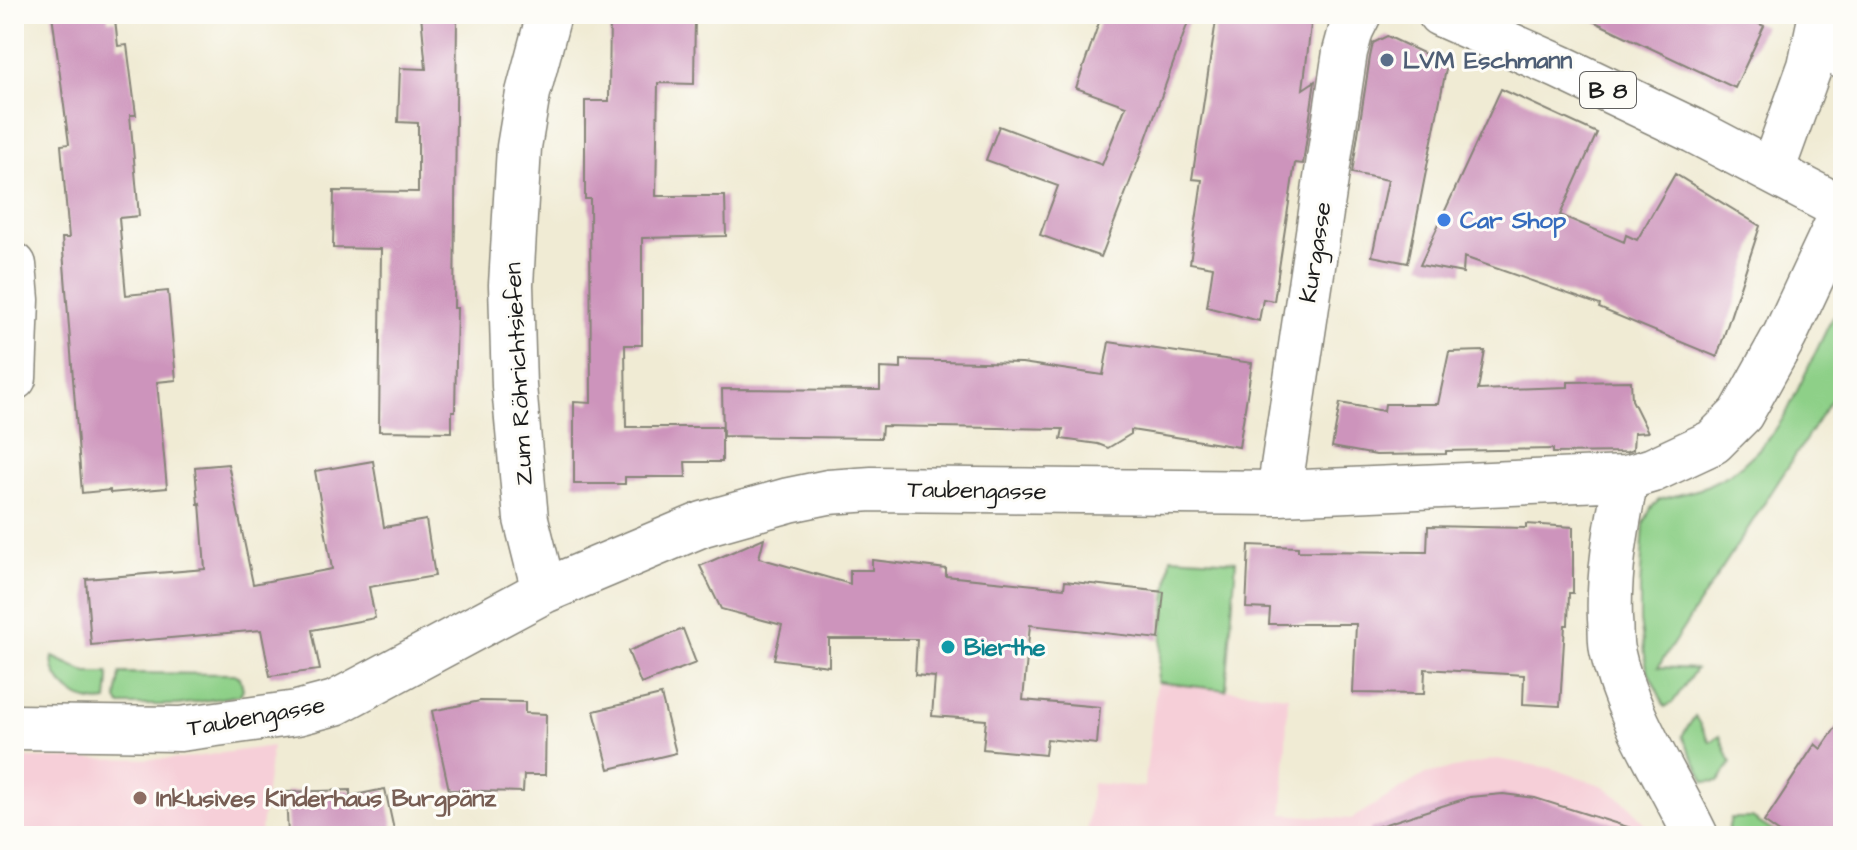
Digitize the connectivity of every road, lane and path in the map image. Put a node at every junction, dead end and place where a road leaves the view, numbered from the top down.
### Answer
1 (549, 14) edge
2 (1359, 14) edge
3 (1441, 14) edge
4 (1826, 45) edge
5 (1772, 171) junction
6 (1843, 210) edge
7 (14, 265) edge
8 (14, 378) edge
9 (1626, 478) junction
10 (1279, 493) junction
11 (544, 591) junction
12 (14, 727) edge
13 (1696, 836) edge

1 - 11 street, Zum Röhrichtsiefen
2 - 10 street, Kurgasse
3 - 5 street, B 8
4 - 5 street
5 - 6 street, B 8
6 - 9 street, Taubengasse
7 - 8 street
9 - 10 street, Taubengasse
9 - 13 street
10 - 11 street, Taubengasse
11 - 12 street, Taubengasse

